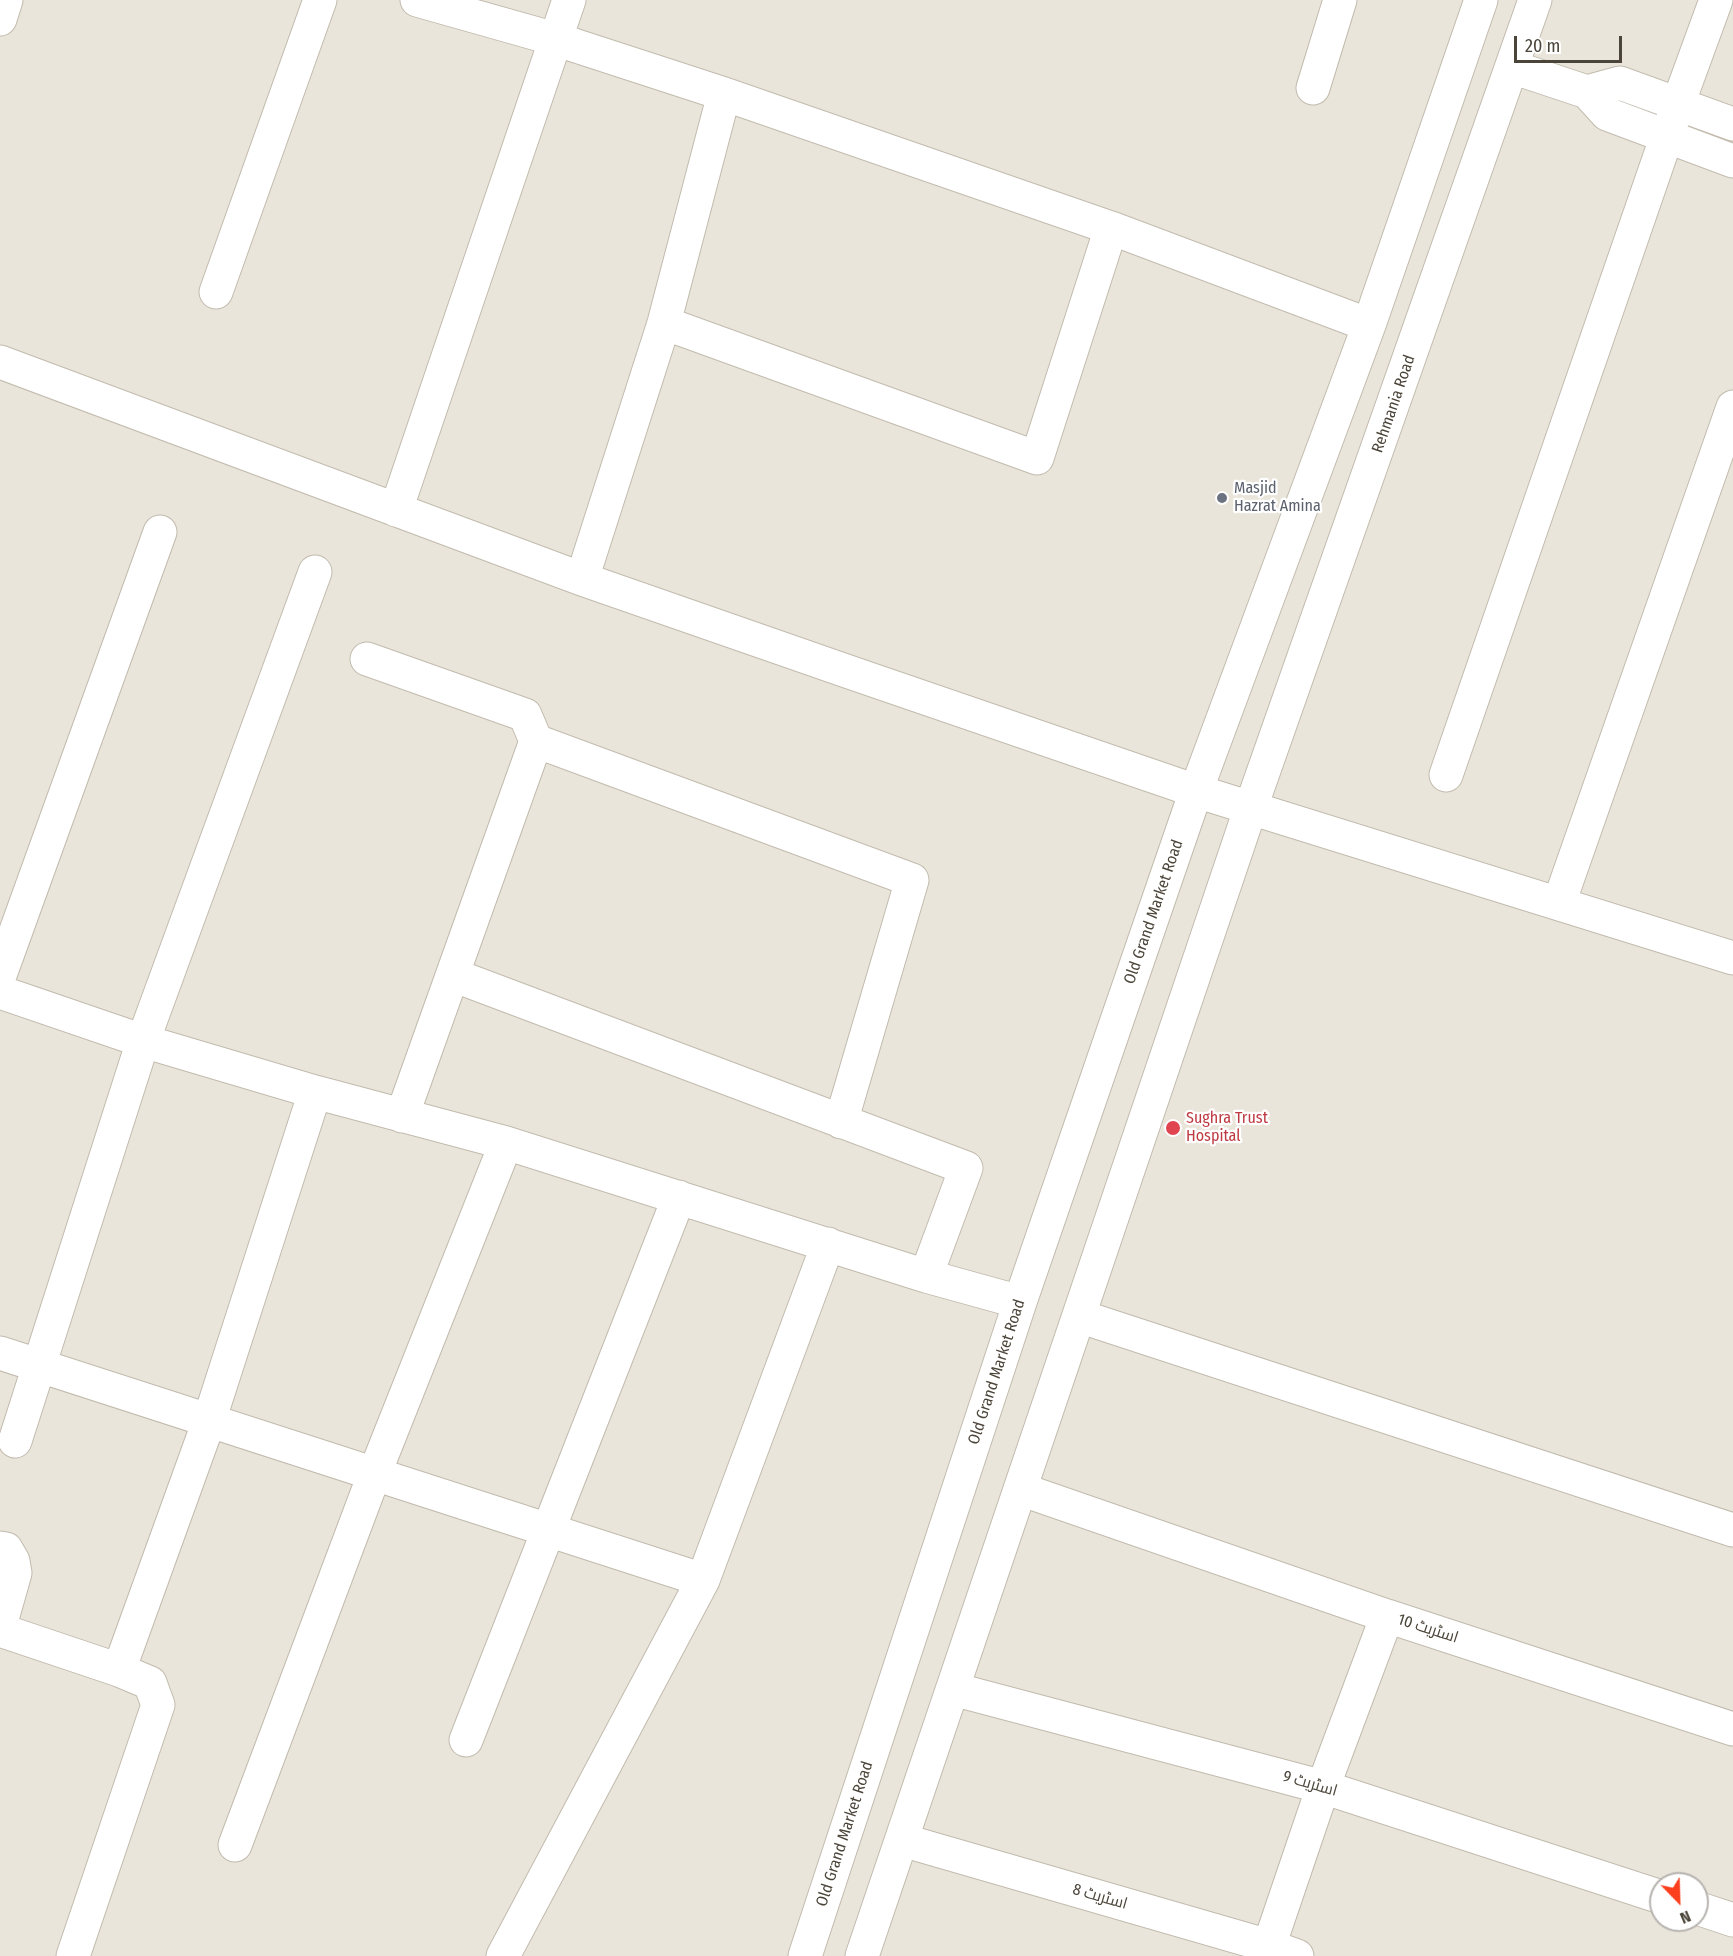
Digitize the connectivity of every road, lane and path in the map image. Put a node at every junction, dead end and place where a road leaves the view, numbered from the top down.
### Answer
1 (6, 0) edge
2 (320, 0) edge
3 (417, 0) edge
4 (569, 0) edge
5 (1340, 0) edge
6 (1716, 0) edge
7 (1480, 4) edge
8 (1531, 13) edge
9 (0, 19) edge
10 (555, 39) junction
11 (1512, 67) junction
12 (1313, 88) dead end
13 (1587, 92) junction
14 (724, 94) junction
15 (1678, 104) junction
16 (1733, 124) edge
17 (1667, 136) junction
18 (1733, 161) edge
19 (1111, 228) junction
20 (216, 292) dead end
21 (664, 323) junction
22 (1369, 325) junction
23 (0, 362) edge
24 (1733, 407) edge
25 (396, 510) junction
26 (160, 532) dead end
27 (315, 572) dead end
28 (582, 579) junction
29 (367, 659) dead end
30 (536, 741) junction
31 (1446, 776) dead end
32 (1196, 791) junction
33 (1251, 807) junction
34 (1559, 903) junction
35 (1733, 958) edge
36 (0, 975) edge
37 (453, 975) junction
38 (0, 992) edge
39 (143, 1041) junction
40 (315, 1092) junction
41 (402, 1116) junction
42 (841, 1122) junction
43 (506, 1143) junction
44 (678, 1197) junction
45 (828, 1244) junction
46 (926, 1276) junction
47 (1020, 1302) junction
48 (1078, 1316) junction
49 (0, 1353) edge
50 (40, 1365) junction
51 (209, 1420) junction
52 (15, 1441) dead end
53 (374, 1475) junction
54 (1020, 1489) junction
55 (1733, 1530) edge
56 (548, 1531) junction
57 (0, 1548) edge
58 (702, 1581) junction
59 (1387, 1616) junction
60 (0, 1628) edge
61 (119, 1670) junction
62 (953, 1689) junction
63 (1733, 1729) edge
64 (466, 1740) dead end
65 (1323, 1787) junction
66 (902, 1840) junction
67 (235, 1845) dead end
68 (1649, 1893) edge
69 (1709, 1912) edge
70 (1733, 1920) edge
71 (1283, 1951) edge
72 (73, 1956) edge
73 (504, 1956) edge
74 (805, 1956) edge
75 (862, 1956) edge

1 - 9 street
2 - 20 street
3 - 10 street
4 - 10 street
5 - 12 street
6 - 15 street
7 - 8 street
7 - 22 street
8 - 11 street, Rehmania Road
10 - 14 street
10 - 25 street
11 - 13 street
11 - 33 street, Rehmania Road
13 - 15 street
13 - 17 street
14 - 19 street
14 - 21 street
15 - 16 street
15 - 17 street
17 - 18 street
17 - 31 street
19 - 21 street
19 - 22 street
21 - 28 street
22 - 32 street
23 - 25 street
24 - 34 street
25 - 28 street
26 - 36 street
27 - 39 street
28 - 32 street
29 - 30 street
30 - 37 street
30 - 42 street
32 - 33 street
32 - 47 street, Old Grand Market Road
33 - 34 street
33 - 48 street
34 - 35 street
37 - 41 street
37 - 42 street
38 - 39 street
39 - 40 street
39 - 50 street
40 - 41 street
40 - 51 street
41 - 43 street
42 - 46 street
43 - 44 street
43 - 53 street
44 - 45 street
44 - 56 street
45 - 46 street
45 - 58 street
46 - 47 street
47 - 74 street, Old Grand Market Road
48 - 54 street
48 - 55 street
49 - 50 street
50 - 51 street
50 - 52 street
51 - 53 street
51 - 61 street
53 - 56 street
53 - 67 street
54 - 59 street
54 - 62 street
56 - 58 street
56 - 64 street
57 - 60 street
58 - 73 street
59 - 63 street, اسٹریٹ 10
59 - 65 street, اسٹریٹ 10
60 - 61 street
61 - 72 street
62 - 65 street, اسٹریٹ 9
62 - 66 street
65 - 68 street, اسٹریٹ 9
65 - 71 street, اسٹریٹ 10
66 - 71 street, اسٹریٹ 8
66 - 75 street
69 - 70 street

